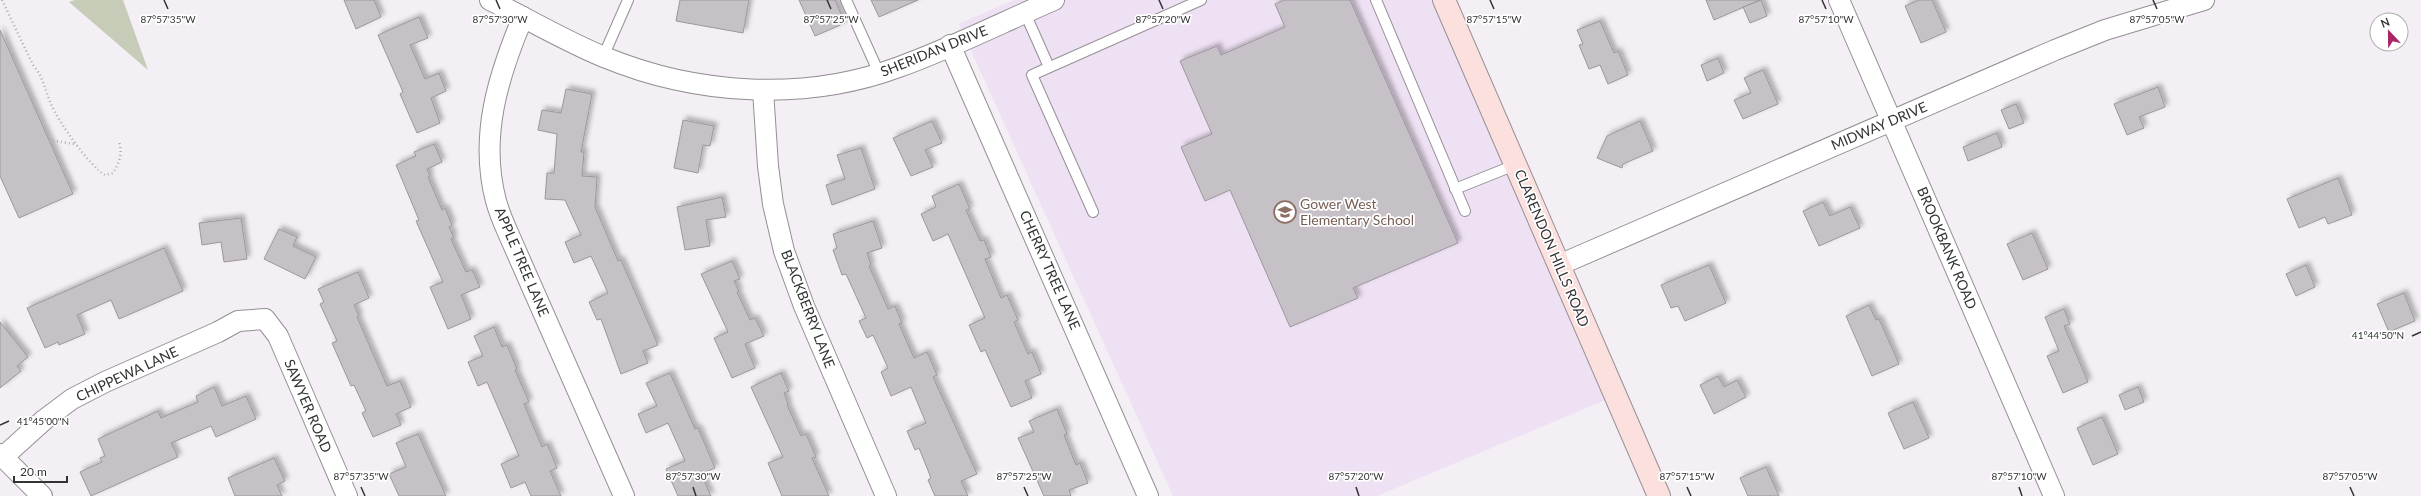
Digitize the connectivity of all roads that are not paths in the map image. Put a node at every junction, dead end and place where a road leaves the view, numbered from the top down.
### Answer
1 (490, 0) edge
2 (628, 0) edge
3 (846, 0) edge
4 (1054, 0) edge
5 (1201, 0) edge
6 (1376, 0) edge
7 (1444, 0) edge
8 (1839, 0) edge
9 (2204, 0) edge
10 (1025, 13) junction
11 (523, 17) junction
12 (950, 45) junction
13 (603, 57) junction
14 (1049, 67) junction
15 (879, 73) junction
16 (764, 90) junction
17 (1891, 121) junction
18 (1516, 165) junction
19 (1455, 189) junction
20 (1464, 211) dead end
21 (1093, 212) dead end
22 (1559, 265) junction
23 (265, 319) joint
24 (2, 455) edge
25 (42, 496) edge
26 (347, 496) edge
27 (624, 496) edge
28 (886, 496) edge
29 (1148, 496) edge
30 (1659, 496) edge
31 (2054, 496) edge

1 - 11 street, SHERIDAN DRIVE
2 - 13 lane
3 - 15 lane
4 - 10 street, SHERIDAN DRIVE
5 - 14 lane
6 - 19 lane
7 - 18 street, CLARENDON HILLS ROAD
8 - 17 street, BROOKBANK ROAD
9 - 17 street, MIDWAY DRIVE
10 - 12 street, SHERIDAN DRIVE
10 - 14 lane
11 - 13 street, SHERIDAN DRIVE
11 - 27 street, APPLE TREE LANE
12 - 15 street, SHERIDAN DRIVE
12 - 29 street, CHERRY TREE LANE
13 - 16 street, SHERIDAN DRIVE
14 - 21 lane
15 - 16 street, SHERIDAN DRIVE
16 - 28 street, BLACKBERRY LANE
17 - 22 street, MIDWAY DRIVE
17 - 31 street, BROOKBANK ROAD
18 - 19 lane
18 - 22 street, CLARENDON HILLS ROAD
19 - 20 lane
22 - 30 street, CLARENDON HILLS ROAD
23 - 24 street, CHIPPEWA LANE
23 - 26 street, SAWYER ROAD
24 - 25 street

